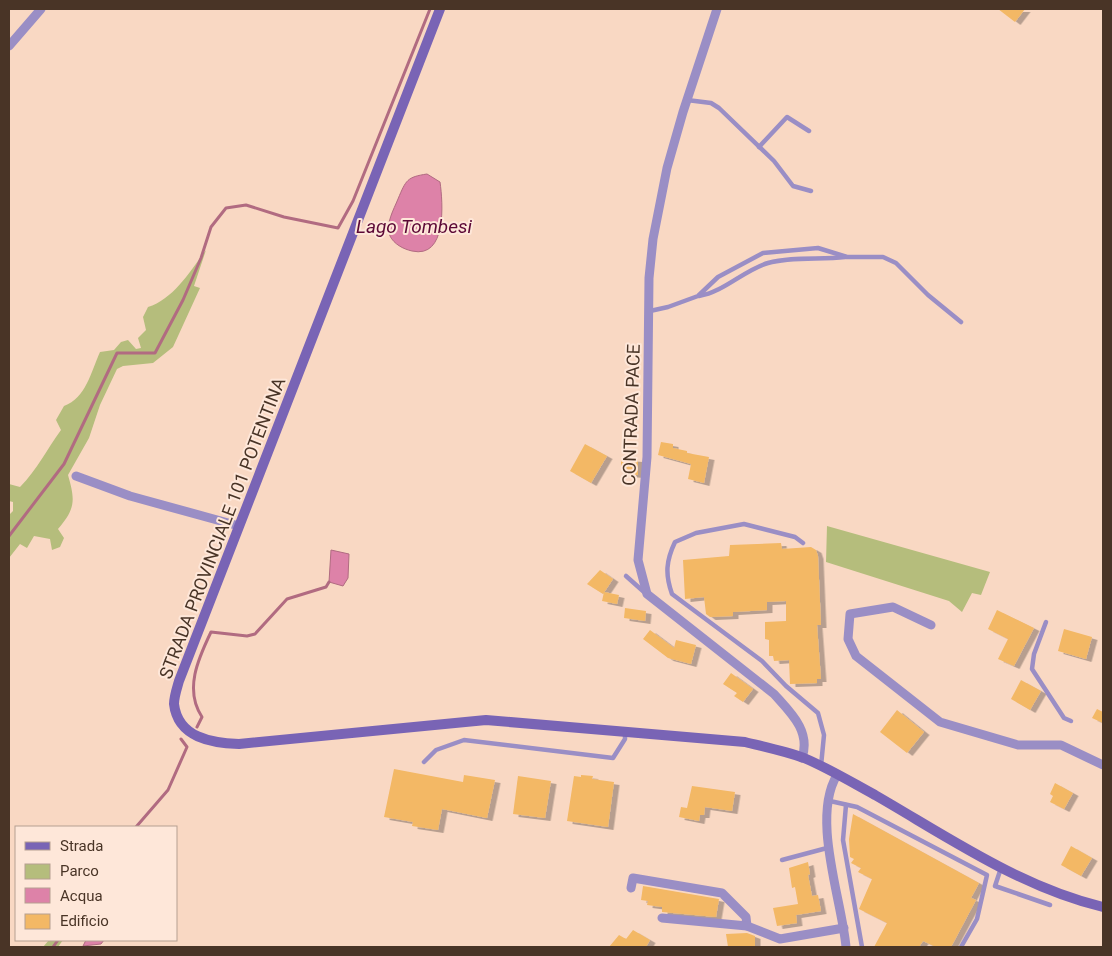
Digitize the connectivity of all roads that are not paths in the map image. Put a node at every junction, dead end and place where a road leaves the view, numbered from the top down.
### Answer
1 (41, 9) edge
2 (440, 9) edge
3 (716, 9) edge
4 (9, 46) edge
5 (687, 100) junction
6 (809, 131) dead end
7 (759, 147) junction
8 (811, 192) dead end
9 (847, 257) junction
10 (698, 296) junction
11 (650, 311) junction
12 (961, 322) dead end
13 (76, 476) dead end
14 (239, 526) junction
15 (803, 543) dead end
16 (626, 576) dead end
17 (648, 594) junction
18 (1046, 622) dead end
19 (931, 625) dead end
20 (1071, 721) dead end
21 (626, 731) junction
22 (802, 758) junction
23 (424, 762) dead end
24 (1103, 765) edge
25 (821, 766) junction
26 (837, 775) junction
27 (830, 801) junction
28 (846, 804) junction
29 (827, 848) junction
30 (782, 860) dead end
31 (1002, 867) junction
32 (631, 888) dead end
33 (1050, 905) dead end
34 (1103, 907) edge
35 (662, 918) dead end
36 (747, 926) junction
37 (844, 928) junction
38 (846, 947) edge
39 (862, 947) edge
40 (961, 947) edge

1 - 4 street
2 - 14 main road, STRADA PROVINCIALE 101 POTENTINA
3 - 5 street, CONTRADA PACE
5 - 7 lane
5 - 11 street, CONTRADA PACE
6 - 7 lane
7 - 8 lane
9 - 10 lane
9 - 10 lane
9 - 12 lane
10 - 11 lane
11 - 17 street, CONTRADA PACE
13 - 14 street
14 - 21 main road, STRADA PROVINCIALE 101 POTENTINA
15 - 25 lane
16 - 17 lane
17 - 22 street
18 - 20 lane
19 - 24 street
21 - 22 main road, STRADA PROVINCIALE 101 POTENTINA
21 - 23 lane
22 - 25 main road, STRADA PROVINCIALE 101 POTENTINA
25 - 26 main road, STRADA PROVINCIALE 101 POTENTINA
26 - 27 street
26 - 31 main road, STRADA PROVINCIALE 101 POTENTINA
27 - 28 lane
27 - 29 street
28 - 39 lane
28 - 40 lane
29 - 30 lane
29 - 37 street
31 - 33 lane
31 - 34 main road, STRADA PROVINCIALE 101 POTENTINA
32 - 36 street
35 - 36 street
36 - 37 street
37 - 38 street

